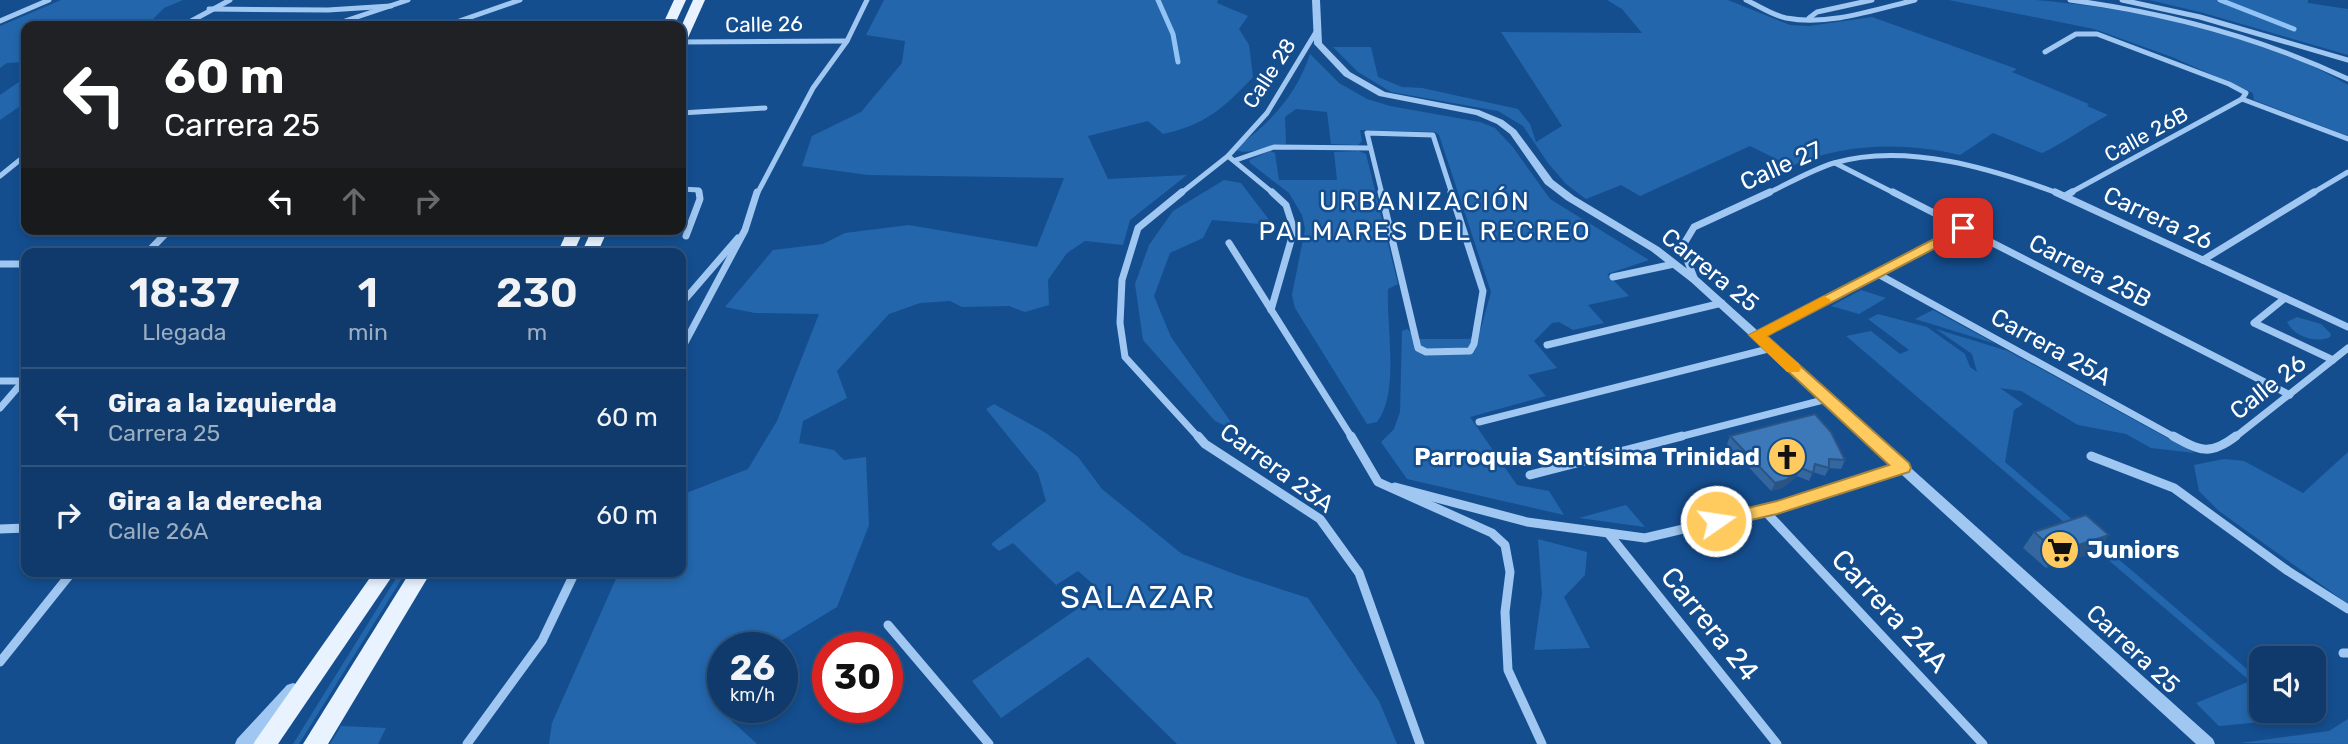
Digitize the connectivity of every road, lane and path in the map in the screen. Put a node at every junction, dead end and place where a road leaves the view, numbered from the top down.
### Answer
1 (49, 0) edge
2 (230, 0) edge
3 (397, 0) edge
4 (408, 0) edge
5 (520, 0) edge
6 (680, 0) edge
7 (699, 0) edge
8 (867, 0) edge
9 (1316, 0) edge
10 (1749, 0) edge
11 (1872, 0) edge
12 (1915, 0) edge
13 (2070, 0) edge
14 (2122, 0) edge
15 (391, 6) junction
16 (209, 9) junction
17 (1808, 19) junction
18 (0, 20) edge
19 (190, 21) edge
20 (345, 21) edge
21 (459, 21) edge
22 (670, 21) edge
23 (686, 30) edge
24 (1316, 32) junction
25 (686, 41) edge
26 (847, 41) junction
27 (2045, 52) dead end
28 (2348, 60) edge
29 (2348, 79) edge
30 (2242, 99) junction
31 (765, 108) dead end
32 (686, 113) edge
33 (2348, 139) edge
34 (1370, 148) junction
35 (1228, 156) junction
36 (21, 159) edge
37 (1236, 160) junction
38 (1946, 160) joint
39 (1834, 163) junction
40 (2348, 172) edge
41 (0, 176) edge
42 (686, 189) edge
43 (2066, 196) junction
44 (1963, 228) junction
45 (746, 230) junction
46 (164, 235) edge
47 (686, 236) dead end
48 (1228, 243) dead end
49 (152, 248) edge
50 (2203, 260) junction
51 (0, 264) edge
52 (21, 264) edge
53 (1674, 264) junction
54 (1876, 273) junction
55 (1613, 277) dead end
56 (1695, 280) junction
57 (686, 298) edge
58 (2285, 298) junction
59 (1721, 303) junction
60 (1271, 310) junction
61 (2348, 327) edge
62 (1757, 335) junction
63 (686, 340) edge
64 (1547, 345) dead end
65 (1772, 348) junction
66 (2348, 348) edge
67 (2333, 360) junction
68 (21, 380) edge
69 (0, 381) edge
70 (21, 384) edge
71 (2290, 395) junction
72 (1827, 399) junction
73 (0, 408) edge
74 (1479, 422) dead end
75 (2209, 450) joint
76 (2091, 456) dead end
77 (1903, 468) junction
78 (1530, 475) dead end
79 (1378, 482) junction
80 (1764, 510) junction
81 (0, 528) edge
82 (21, 528) edge
83 (1607, 532) junction
84 (68, 577) edge
85 (381, 577) edge
86 (418, 577) edge
87 (573, 577) edge
88 (2348, 609) edge
89 (888, 625) dead end
90 (327, 654) junction
91 (0, 662) edge
92 (243, 744) edge
93 (265, 744) edge
94 (315, 744) edge
95 (467, 744) edge
96 (989, 744) edge
97 (1420, 744) edge
98 (1542, 744) edge
99 (1777, 744) edge
100 (1983, 744) edge
101 (2207, 744) edge

1 - 18 street
2 - 16 street
3 - 15 street
4 - 15 street
5 - 21 street
6 - 22 main road
7 - 23 main road
8 - 26 street
9 - 24 street, Calle 28
10 - 17 street
11 - 17 street
12 - 17 street
13 - 29 street
14 - 28 street
15 - 16 street
15 - 20 street
16 - 19 street
24 - 35 street, Calle 28
24 - 53 street, Carrera 25
25 - 26 street, Calle 26
26 - 45 street
27 - 30 street
30 - 33 street
30 - 43 street, Calle 26B
31 - 32 street
34 - 34 street
34 - 37 street
35 - 37 street
35 - 97 street, Carrera 23A
36 - 41 street
37 - 60 street
38 - 39 street, Calle 27
38 - 43 street, Carrera 26
39 - 44 street, Carrera 25B
39 - 56 street, Calle 27
40 - 50 street
42 - 47 street
43 - 50 street, Carrera 26
44 - 54 street
44 - 71 street, Carrera 25B
45 - 57 street
45 - 63 street
46 - 49 street
48 - 60 street
50 - 58 street, Carrera 26
51 - 52 street
53 - 55 street
53 - 56 street, Carrera 25
54 - 62 street
54 - 75 street, Carrera 25A
56 - 59 street, Carrera 25
58 - 61 street, Carrera 26
58 - 67 street
59 - 62 street, Carrera 25
59 - 64 street
60 - 79 street
62 - 65 street, Carrera 25
65 - 72 street, Carrera 25
65 - 74 street
66 - 67 street, Calle 26
67 - 71 street, Calle 26
68 - 69 street
70 - 73 street
71 - 75 street, Calle 26
72 - 77 street, Carrera 25
72 - 78 street
76 - 88 street
77 - 80 street
77 - 101 street, Carrera 25
79 - 83 street
79 - 98 street
80 - 83 street
80 - 100 street, Carrera 24A
81 - 82 street
83 - 99 street, Carrera 24
84 - 91 street
85 - 90 main road
86 - 94 main road
87 - 95 street
89 - 96 street
90 - 92 street
90 - 93 main road

